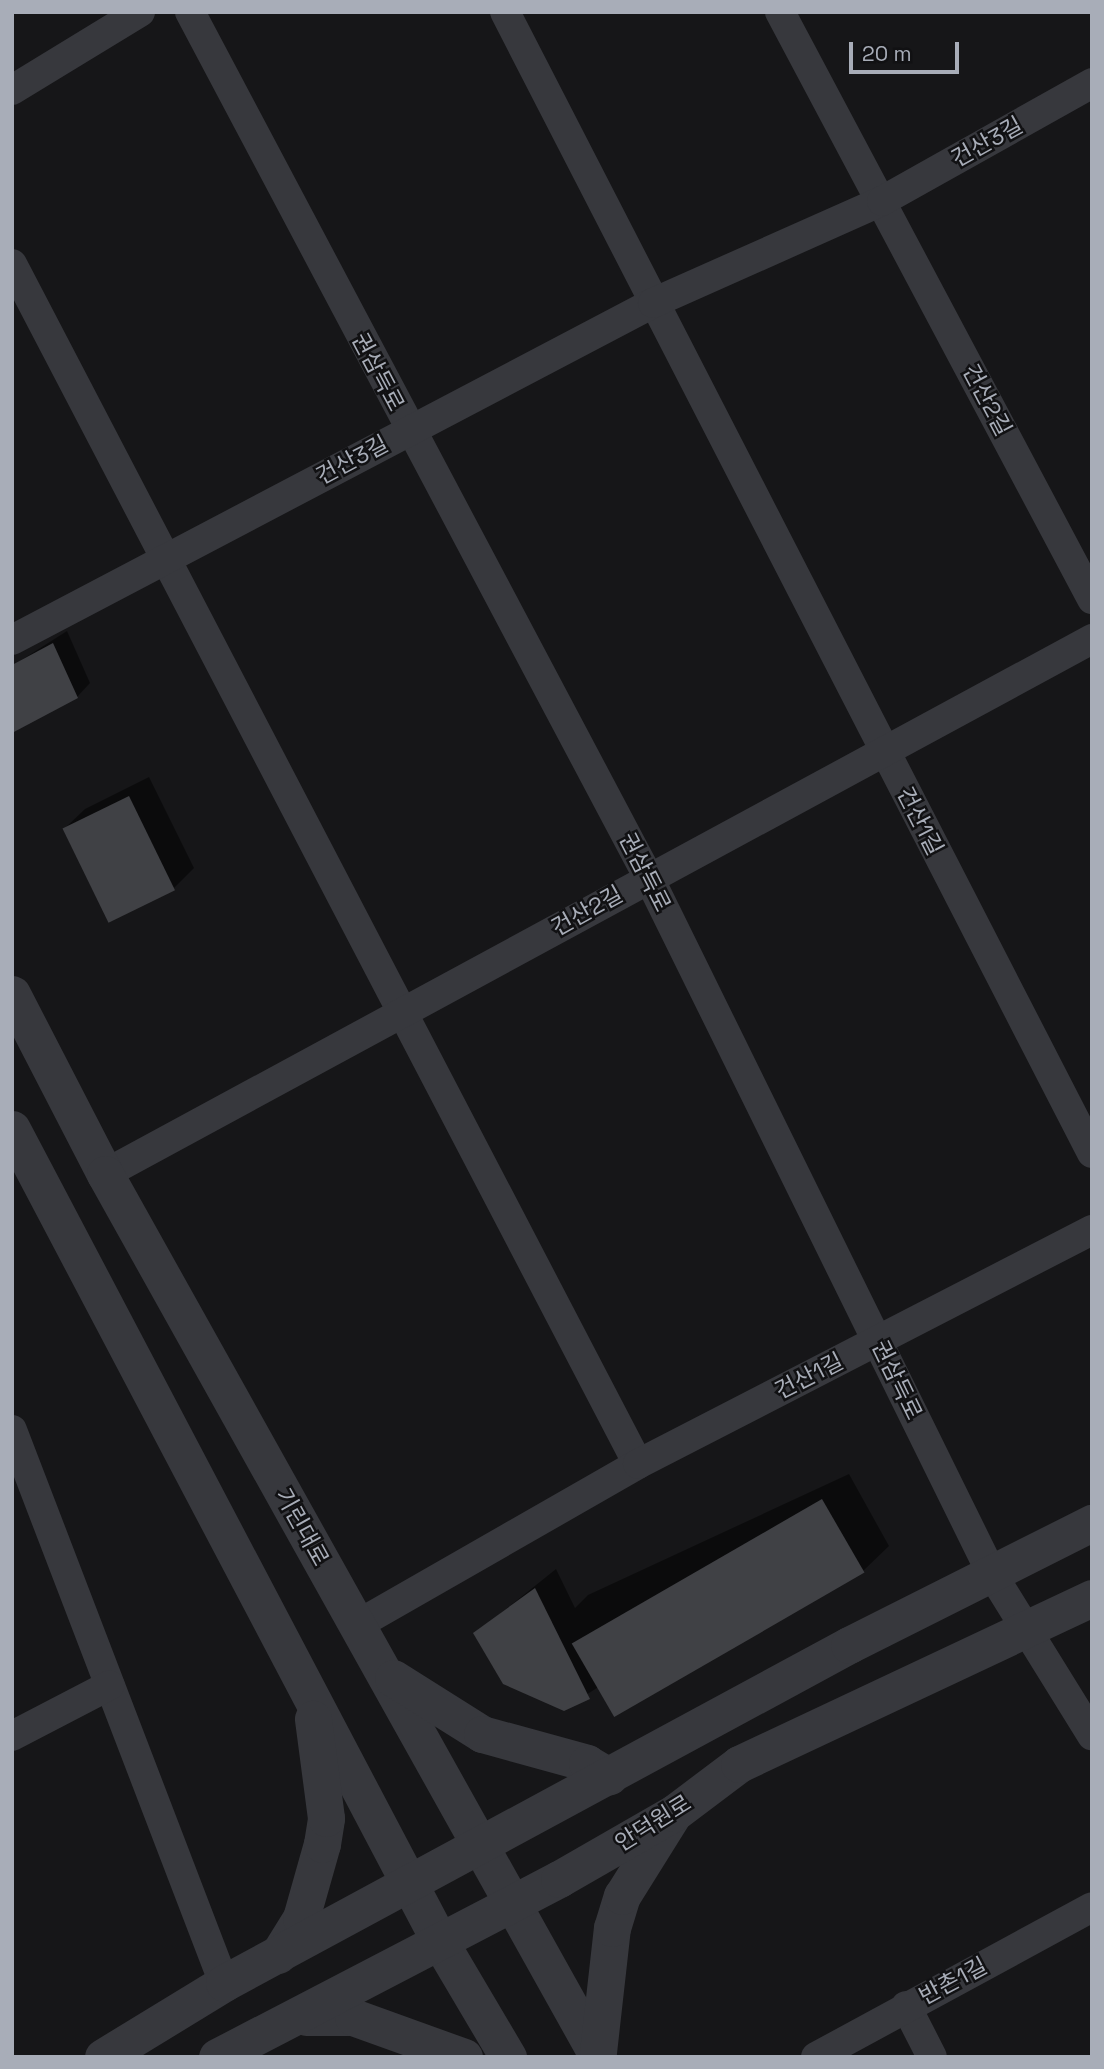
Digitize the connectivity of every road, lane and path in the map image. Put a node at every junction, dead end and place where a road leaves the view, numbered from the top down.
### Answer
1 (140, 12) edge
2 (190, 12) edge
3 (505, 12) edge
4 (780, 12) edge
5 (1092, 83) edge
6 (12, 90) edge
7 (882, 201) junction
8 (12, 264) edge
9 (653, 303) junction
10 (409, 430) junction
11 (162, 559) junction
12 (1092, 599) edge
13 (1092, 639) edge
14 (12, 640) edge
15 (884, 751) junction
16 (649, 877) junction
17 (12, 994) edge
18 (401, 1012) junction
19 (12, 1129) edge
20 (1092, 1153) edge
21 (105, 1174) junction
22 (1092, 1230) edge
23 (877, 1340) junction
24 (12, 1430) edge
25 (638, 1464) junction
26 (1092, 1523) edge
27 (992, 1574) junction
28 (1092, 1598) edge
29 (357, 1625) junction
30 (1024, 1633) junction
31 (381, 1668) junction
32 (110, 1685) junction
33 (311, 1697) junction
34 (1092, 1735) edge
35 (12, 1736) edge
36 (609, 1776) junction
37 (674, 1812) junction
38 (479, 1847) junction
39 (412, 1884) junction
40 (510, 1906) junction
41 (1092, 1908) edge
42 (440, 1942) junction
43 (278, 1955) junction
44 (225, 1983) junction
45 (906, 2006) junction
46 (298, 2017) junction
47 (256, 2047) edge
48 (103, 2057) edge
49 (217, 2057) edge
50 (464, 2057) edge
51 (508, 2057) edge
52 (598, 2057) edge
53 (816, 2057) edge
54 (932, 2057) edge

1 - 6 street
2 - 10 street, 권삼득로
3 - 9 street
4 - 7 street
5 - 7 street, 건산3길
7 - 9 street, 건산3길
7 - 12 street, 건산2길
8 - 11 street
9 - 10 street, 건산3길
9 - 15 street
10 - 11 street, 건산3길
10 - 16 street, 권삼득로
11 - 14 street, 건산3길
11 - 18 street
13 - 15 street, 건산2길
15 - 16 street, 건산2길
15 - 20 street, 건산1길
16 - 18 street, 건산2길
16 - 23 street, 권삼득로
17 - 21 street, 기린대로
18 - 21 street, 건산2길
18 - 25 street
19 - 33 street
21 - 29 street, 기린대로
22 - 23 street, 건산1길
23 - 25 street, 건산1길
23 - 27 street, 권삼득로
24 - 32 street
25 - 29 street, 건산1길
26 - 27 street
27 - 30 street, 권삼득로
27 - 36 street
28 - 30 street, 안덕원로
29 - 31 street, 기린대로
30 - 34 street, 권삼득로
30 - 37 street, 안덕원로
31 - 36 street
31 - 38 street, 기린대로
32 - 35 street
32 - 44 street
33 - 39 street
33 - 43 street
36 - 38 street
37 - 40 street, 안덕원로
37 - 52 street
38 - 39 street
38 - 40 street, 기린대로
39 - 42 street
39 - 43 street
40 - 42 street, 안덕원로
40 - 52 street, 기린대로
41 - 45 street, 반촌1길
42 - 46 street, 안덕원로
42 - 51 street
43 - 44 street
44 - 48 street
45 - 53 street, 반촌1길
45 - 54 street
46 - 47 street, 안덕원로
46 - 50 street
47 - 49 street, 안덕원로

